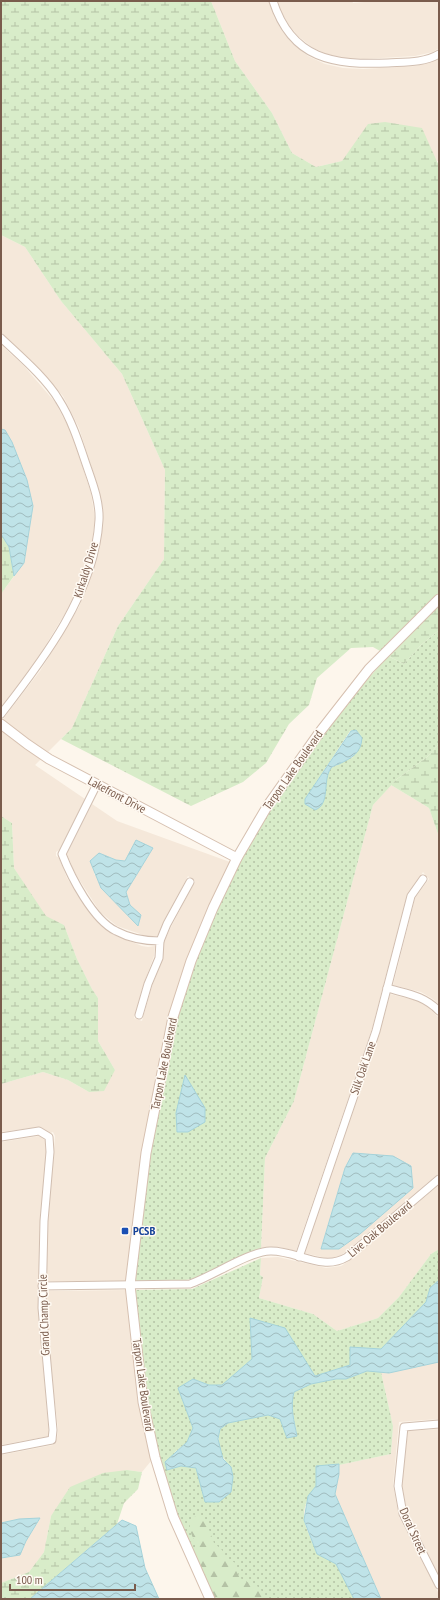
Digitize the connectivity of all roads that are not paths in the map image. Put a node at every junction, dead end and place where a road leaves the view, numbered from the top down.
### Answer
1 (273, 1) edge
2 (439, 54) edge
3 (1, 338) edge
4 (439, 599) edge
5 (1, 714) edge
6 (1, 724) edge
7 (97, 784) junction
8 (237, 858) junction
9 (423, 879) dead end
10 (190, 882) dead end
11 (160, 941) junction
12 (387, 988) junction
13 (439, 1011) edge
14 (139, 1015) dead end
15 (1, 1137) edge
16 (439, 1179) edge
17 (299, 1257) junction
18 (42, 1286) junction
19 (130, 1286) junction
20 (439, 1424) edge
21 (1, 1450) edge
22 (439, 1585) edge
23 (210, 1599) edge

1 - 2 street
3 - 5 street, Kirkaldy Drive
4 - 8 street, Tarpon Lake Boulevard
6 - 7 street, Lakefront Drive
7 - 8 street, Lakefront Drive
7 - 11 street
8 - 19 street, Tarpon Lake Boulevard
9 - 12 street, Silk Oak Lane
10 - 11 street
11 - 14 street
12 - 13 street
12 - 17 street, Silk Oak Lane
15 - 18 street, Grand Champ Circle
16 - 17 street, Live Oak Boulevard
17 - 19 street, Live Oak Boulevard
18 - 19 street, Live Oak Boulevard
18 - 21 street, Grand Champ Circle
19 - 23 street, Tarpon Lake Boulevard
20 - 22 street, Doral Street

